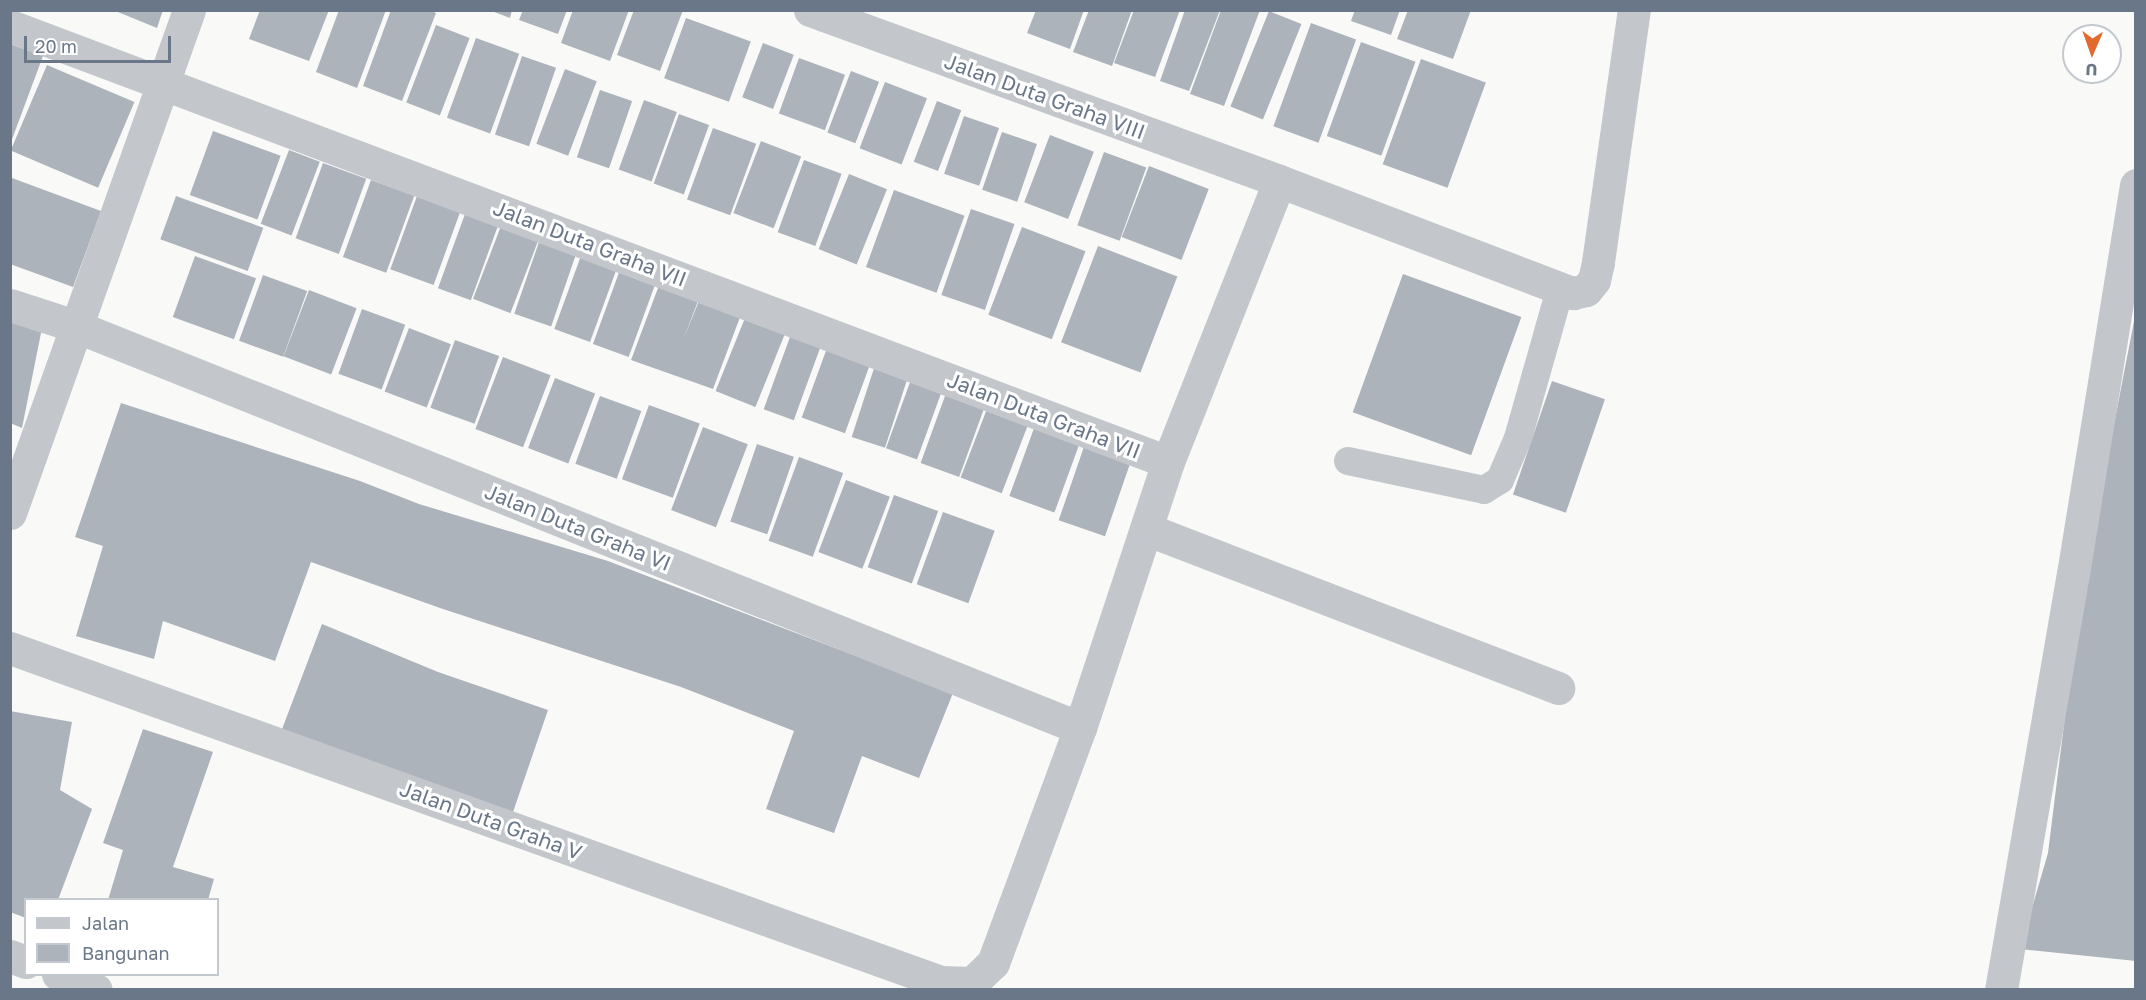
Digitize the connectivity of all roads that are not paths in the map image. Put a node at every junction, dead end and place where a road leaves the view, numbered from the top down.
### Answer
1 (189, 10) edge
2 (810, 10) edge
3 (1634, 10) edge
4 (10, 26) edge
5 (164, 82) junction
6 (1280, 181) junction
7 (2136, 184) edge
8 (1560, 290) junction
9 (10, 305) edge
10 (75, 327) junction
11 (1348, 461) dead end
12 (1168, 462) junction
13 (10, 513) edge
14 (1146, 529) junction
15 (10, 648) edge
16 (1558, 688) dead end
17 (1080, 728) junction
18 (61, 976) edge
19 (96, 990) edge
20 (2001, 990) edge

1 - 5 street
2 - 6 street, Jalan Duta Graha VIII
3 - 8 street
4 - 5 street, Jalan Duta Graha VII
5 - 10 street
5 - 12 street, Jalan Duta Graha VII
6 - 8 street, Jalan Duta Graha VIII
6 - 12 street
7 - 20 street
8 - 11 lane
9 - 10 street
10 - 13 street
10 - 17 street, Jalan Duta Graha VI
12 - 14 street
14 - 16 street
14 - 17 street
15 - 17 street, Jalan Duta Graha V
18 - 19 street

